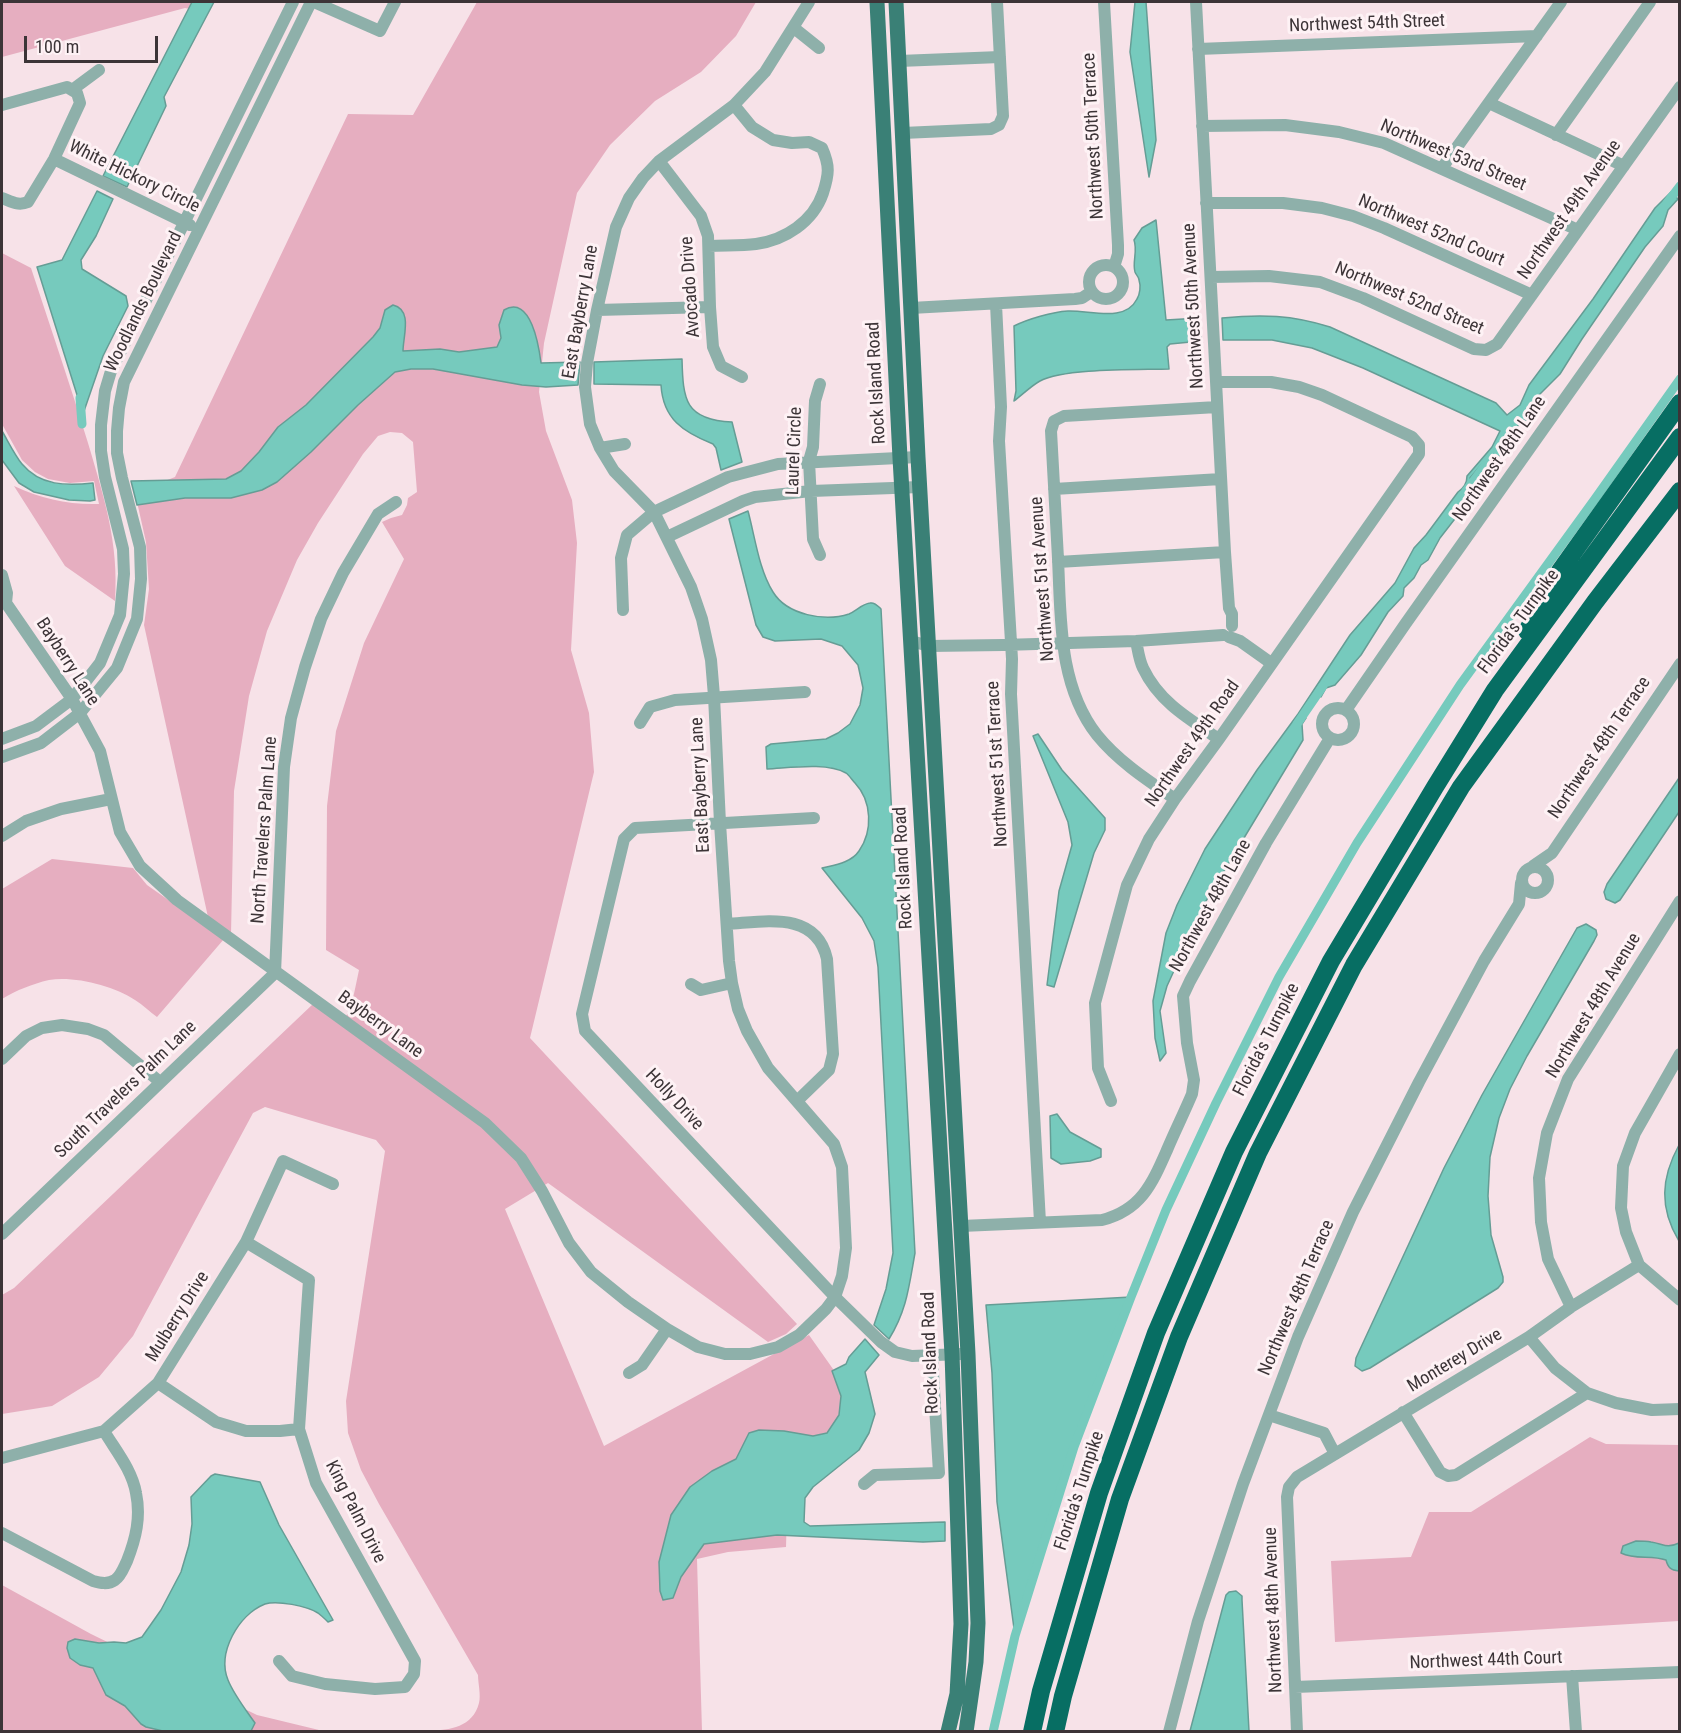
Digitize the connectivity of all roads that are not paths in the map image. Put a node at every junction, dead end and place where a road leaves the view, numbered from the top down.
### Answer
1 (293, 2) edge
2 (312, 2) edge
3 (395, 2) edge
4 (809, 2) edge
5 (878, 2) edge
6 (896, 2) edge
7 (997, 2) edge
8 (1104, 2) edge
9 (1196, 2) edge
10 (1561, 2) edge
11 (1650, 2) edge
12 (794, 28) junction
13 (1537, 36) junction
14 (819, 48) dead end
15 (1198, 49) junction
16 (1000, 57) junction
17 (899, 61) junction
18 (99, 70) dead end
19 (1680, 87) edge
20 (72, 90) junction
21 (1489, 103) junction
22 (2, 105) edge
23 (734, 105) junction
24 (1202, 126) junction
25 (903, 133) junction
26 (1556, 135) junction
27 (54, 159) junction
28 (658, 160) junction
29 (1624, 166) junction
30 (1442, 168) junction
31 (2, 198) edge
32 (1206, 203) junction
33 (184, 222) junction
34 (199, 229) junction
35 (1578, 231) junction
36 (1680, 236) edge
37 (709, 246) junction
38 (1114, 267) junction
39 (1211, 278) junction
40 (1091, 292) junction
41 (1532, 294) junction
42 (996, 304) junction
43 (710, 307) junction
44 (911, 309) junction
45 (597, 310) junction
46 (1486, 350) joint
47 (742, 377) dead end
48 (1216, 382) junction
49 (820, 384) dead end
50 (1680, 403) edge
51 (1217, 407) junction
52 (1680, 437) edge
53 (625, 444) dead end
54 (600, 448) junction
55 (918, 457) junction
56 (900, 458) junction
57 (809, 461) junction
58 (1221, 479) junction
59 (920, 487) junction
60 (902, 488) junction
61 (1054, 489) junction
62 (811, 491) junction
63 (1680, 491) edge
64 (396, 502) dead end
65 (654, 512) junction
66 (667, 537) junction
67 (1225, 552) junction
68 (820, 555) dead end
69 (1058, 562) junction
70 (2, 575) edge
71 (4, 604) edge
72 (623, 610) dead end
73 (1229, 632) junction
74 (911, 640) junction
75 (1136, 641) junction
76 (1063, 644) junction
77 (1011, 645) junction
78 (929, 646) junction
79 (1271, 663) junction
80 (1680, 663) edge
81 (1495, 690) junction
82 (805, 692) dead end
83 (714, 696) junction
84 (72, 699) junction
85 (1348, 707) junction
86 (80, 713) junction
87 (640, 723) dead end
88 (1330, 738) junction
89 (2, 739) edge
90 (1218, 740) junction
91 (2, 756) edge
92 (111, 799) junction
93 (1175, 799) junction
94 (814, 818) dead end
95 (720, 823) junction
96 (2, 836) edge
97 (1552, 853) junction
98 (1533, 866) junction
99 (1548, 879) junction
100 (1521, 883) junction
101 (1539, 892) junction
102 (1680, 902) edge
103 (1519, 904) junction
104 (727, 924) junction
105 (275, 973) junction
106 (732, 983) junction
107 (692, 984) dead end
108 (1680, 1054) edge
109 (2, 1059) edge
110 (160, 1082) junction
111 (797, 1101) junction
112 (1111, 1101) dead end
113 (333, 1185) dead end
114 (1040, 1222) junction
115 (961, 1226) junction
116 (2, 1234) edge
117 (246, 1242) junction
118 (1639, 1265) junction
119 (835, 1297) junction
120 (1680, 1300) edge
121 (1571, 1307) junction
122 (668, 1329) junction
123 (1529, 1337) junction
124 (952, 1354) junction
125 (968, 1354) junction
126 (932, 1356) junction
127 (629, 1373) dead end
128 (158, 1383) junction
129 (1587, 1393) junction
130 (1680, 1409) edge
131 (1403, 1412) junction
132 (1269, 1415) junction
133 (298, 1429) junction
134 (104, 1431) junction
135 (1335, 1454) junction
136 (2, 1458) edge
137 (864, 1484) dead end
138 (1289, 1486) joint
139 (2, 1533) edge
140 (279, 1661) dead end
141 (1680, 1672) edge
142 (1572, 1676) junction
143 (958, 1678) junction
144 (974, 1680) junction
145 (1295, 1687) junction
146 (948, 1731) edge
147 (966, 1731) edge
148 (1032, 1731) edge
149 (1055, 1731) edge
150 (1169, 1731) edge
151 (1297, 1731) edge
152 (1576, 1731) edge

1 - 33 street, Woodlands Boulevard
2 - 3 street
2 - 34 street, Woodlands Boulevard
4 - 12 street, East Bayberry Lane
5 - 56 main road, Rock Island Road
6 - 17 main road, Rock Island Road
7 - 16 street
8 - 38 street, Northwest 50th Terrace
9 - 15 street, Northwest 50th Avenue
10 - 13 street
11 - 26 street
12 - 14 street
12 - 23 street, East Bayberry Lane
13 - 15 street, Northwest 54th Street
13 - 21 street
15 - 24 street, Northwest 50th Avenue
16 - 17 street
16 - 25 street
17 - 25 main road, Rock Island Road
18 - 20 street
19 - 29 street, Northwest 49th Avenue
20 - 22 street
20 - 27 street, White Hickory Circle
21 - 26 street
21 - 30 street
23 - 28 street, East Bayberry Lane
23 - 37 street
24 - 30 street, Northwest 53rd Street
24 - 32 street, Northwest 50th Avenue
25 - 44 main road, Rock Island Road
26 - 29 street
27 - 31 street, White Hickory Circle
27 - 33 street, White Hickory Circle
28 - 37 street, Avocado Drive
28 - 45 street, East Bayberry Lane
29 - 35 street, Northwest 49th Avenue
30 - 35 street, Northwest 53rd Street
32 - 39 street, Northwest 50th Avenue
32 - 41 street, Northwest 52nd Court
33 - 34 street, White Hickory Circle
33 - 84 street, Woodlands Boulevard
34 - 86 street, Woodlands Boulevard
35 - 41 street, Northwest 49th Avenue
36 - 85 street, Northwest 48th Lane
37 - 43 street, Avocado Drive
38 - 40 street
38 - 40 street
39 - 46 street, Northwest 52nd Street
39 - 48 street, Northwest 50th Avenue
40 - 42 street
41 - 46 street, Northwest 49th Avenue
42 - 44 street
42 - 77 street, Northwest 51st Terrace
43 - 45 street
43 - 47 street, Avocado Drive
44 - 55 main road, Rock Island Road
45 - 54 street, East Bayberry Lane
48 - 51 street, Northwest 50th Avenue
48 - 79 street, Northwest 49th Road
49 - 57 street, Laurel Circle
50 - 81 highway
51 - 58 street, Northwest 50th Avenue
51 - 61 street, Northwest 51st Avenue
52 - 81 highway, Florida's Turnpike
53 - 54 street
54 - 65 street, East Bayberry Lane
55 - 56 street
55 - 59 main road, Rock Island Road
56 - 57 street
56 - 60 main road, Rock Island Road
57 - 62 street, Laurel Circle
57 - 65 street
58 - 61 street
58 - 67 street, Northwest 50th Avenue
59 - 60 street
59 - 78 main road, Rock Island Road
60 - 62 street
60 - 74 main road, Rock Island Road
61 - 69 street, Northwest 51st Avenue
62 - 66 street
62 - 68 street, Laurel Circle
63 - 149 highway
64 - 105 street, North Travelers Palm Lane
65 - 66 street, East Bayberry Lane
65 - 72 street
66 - 83 street, East Bayberry Lane
67 - 69 street
67 - 73 street, Northwest 50th Avenue
69 - 76 street, Northwest 51st Avenue
70 - 71 street, Bayberry Lane
71 - 84 street, Bayberry Lane
73 - 75 street
73 - 79 street
74 - 78 street
74 - 124 main road, Rock Island Road
75 - 76 street
75 - 90 street
76 - 77 street
76 - 93 street, Northwest 51st Avenue
77 - 78 street
77 - 114 street, Northwest 51st Terrace
78 - 115 main road, Rock Island Road
79 - 90 street, Northwest 49th Road
80 - 97 street, Northwest 48th Terrace
81 - 148 highway, Florida's Turnpike
82 - 83 street
83 - 87 street
83 - 95 street, East Bayberry Lane
84 - 86 street, Bayberry Lane
84 - 89 street, Woodlands Boulevard
85 - 88 street
85 - 88 street
86 - 91 street, Woodlands Boulevard
86 - 92 street, Bayberry Lane
88 - 114 street, Northwest 48th Lane
90 - 93 street, Northwest 49th Road
92 - 96 street
92 - 105 street, Bayberry Lane
93 - 112 street, Northwest 49th Road
94 - 95 street, Holly Drive
95 - 104 street, East Bayberry Lane
95 - 119 street, Holly Drive
97 - 98 street, Northwest 48th Terrace
97 - 99 street, Northwest 48th Terrace
98 - 99 street
98 - 100 street, Northwest 48th Terrace
99 - 101 street, Northwest 48th Terrace
100 - 101 street
100 - 103 street, Northwest 48th Terrace
101 - 103 street, Northwest 48th Terrace
102 - 121 street, Northwest 48th Avenue
103 - 132 street, Northwest 48th Terrace
104 - 106 street, East Bayberry Lane
104 - 111 street
105 - 110 street, South Travelers Palm Lane
105 - 122 street, Bayberry Lane
106 - 107 street
106 - 111 street, East Bayberry Lane
108 - 118 street
109 - 110 street
110 - 116 street, South Travelers Palm Lane
111 - 119 street, East Bayberry Lane
113 - 117 street, Mulberry Drive
114 - 115 street, Northwest 48th Lane
115 - 125 main road, Rock Island Road
117 - 128 street, Mulberry Drive
117 - 133 street, King Palm Drive
118 - 120 street
118 - 121 street, Monterey Drive
119 - 122 street, Bayberry Lane
119 - 126 street, Holly Drive
121 - 123 street, Monterey Drive
122 - 127 street
123 - 129 street
123 - 131 street, Monterey Drive
124 - 125 street, Holly Drive
124 - 126 street, Holly Drive
124 - 143 main road, Rock Island Road
125 - 144 main road, Rock Island Road
126 - 137 street
128 - 133 street
128 - 134 street, Mulberry Drive
129 - 130 street
129 - 131 street
131 - 135 street, Monterey Drive
132 - 135 street
132 - 150 street, Northwest 48th Terrace
133 - 140 street, King Palm Drive
134 - 136 street, Mulberry Drive
134 - 139 street
135 - 138 street, Monterey Drive
138 - 145 street, Northwest 48th Avenue
141 - 142 street, Northwest 44th Court
142 - 145 street, Northwest 44th Court
142 - 152 street
143 - 144 main road
143 - 146 main road, Rock Island Road
144 - 147 main road, Rock Island Road
145 - 151 street, Northwest 48th Avenue

